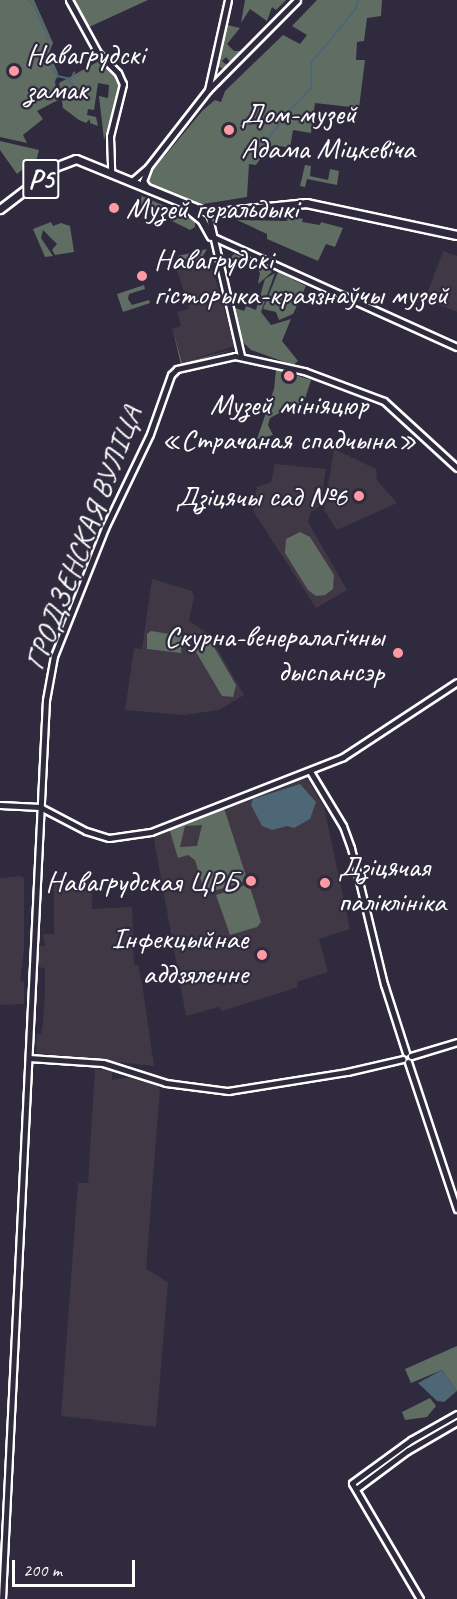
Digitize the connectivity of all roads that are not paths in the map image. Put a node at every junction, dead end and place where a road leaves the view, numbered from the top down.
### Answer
1 (69, 0) edge
2 (228, 0) edge
3 (297, 0) edge
4 (214, 68) junction
5 (224, 72) junction
6 (208, 90) junction
7 (148, 166) junction
8 (111, 173) junction
9 (131, 182) junction
10 (149, 190) junction
11 (184, 206) junction
12 (0, 209) edge
13 (208, 213) junction
14 (457, 235) edge
15 (210, 236) junction
16 (457, 347) edge
17 (241, 356) junction
18 (457, 468) edge
19 (457, 682) edge
20 (311, 773) junction
21 (0, 806) edge
22 (40, 807) junction
23 (457, 1042) edge
24 (407, 1057) junction
25 (29, 1058) junction
26 (457, 1209) edge
27 (457, 1414) edge
28 (457, 1422) edge
29 (356, 1489) junction
30 (3, 1520) edge
31 (2, 1599) edge
32 (420, 1599) edge

1 - 8 street
2 - 4 street
3 - 5 street
4 - 5 street
4 - 6 street
5 - 6 street
6 - 7 street
7 - 9 street
7 - 10 street
8 - 9 main road, Р5
8 - 12 main road, Р5
9 - 10 main road, Р5
10 - 11 main road, Р5
11 - 13 main road, Р5
11 - 15 main road
13 - 14 main road, Р5
13 - 15 street
15 - 16 street
15 - 17 street
17 - 18 street
17 - 22 street, ГРОДЗЕНСКАЯ ВУЛІЦА
19 - 20 street
20 - 22 street
20 - 24 street
21 - 22 street
22 - 25 street, ГРОДЗЕНСКАЯ ВУЛІЦА
23 - 24 street
24 - 25 street
24 - 26 street
25 - 30 street, ГРОДЗЕНСКАЯ ВУЛІЦА
27 - 29 street
28 - 29 street
29 - 32 street
30 - 31 street, ГРОДЗЕНСКАЯ ВУЛІЦА

